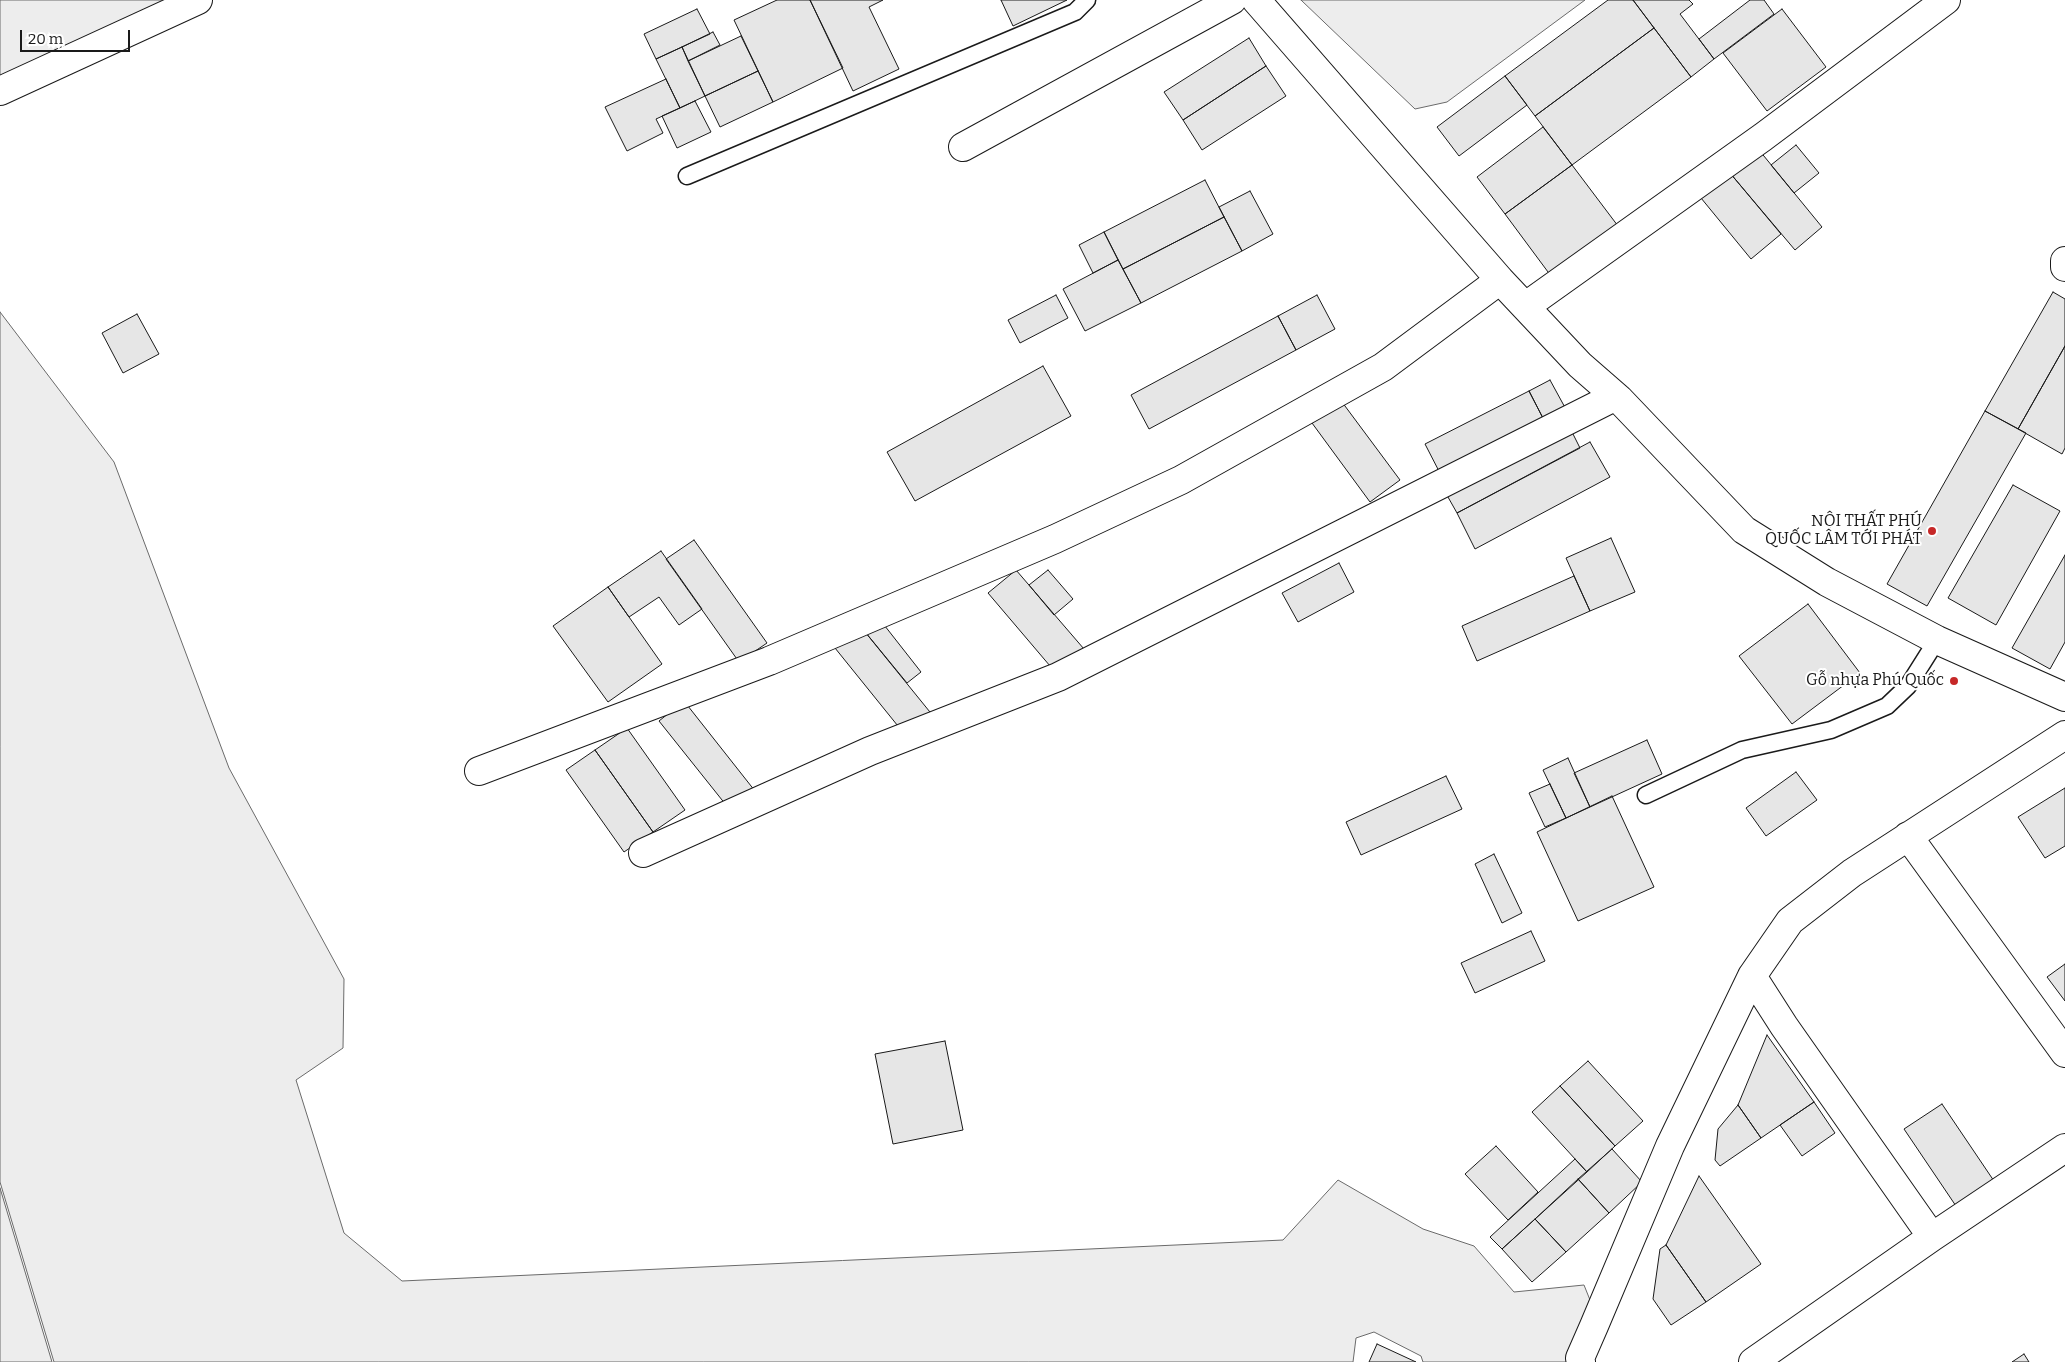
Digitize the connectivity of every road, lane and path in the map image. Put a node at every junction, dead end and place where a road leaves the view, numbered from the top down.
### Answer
1 (198, 0) edge
2 (1087, 0) edge
3 (1232, 0) edge
4 (1256, 0) edge
5 (1946, 0) edge
6 (0, 90) edge
7 (963, 147) dead end
8 (686, 176) dead end
9 (2065, 261) edge
10 (2065, 267) edge
11 (1500, 280) junction
12 (1526, 306) junction
13 (1614, 397) junction
14 (1937, 640) junction
15 (2065, 697) edge
16 (2065, 735) edge
17 (479, 771) dead end
18 (1646, 794) dead end
19 (1908, 836) junction
20 (642, 853) dead end
21 (1752, 976) junction
22 (2065, 1053) edge
23 (2065, 1148) edge
24 (1932, 1237) junction
25 (1581, 1362) edge
26 (1752, 1362) edge

1 - 6 street
2 - 8 lane
3 - 7 street
4 - 11 street
5 - 12 street
9 - 10 street
11 - 12 street
11 - 17 street
12 - 13 street
13 - 14 street
13 - 20 street
14 - 15 street
14 - 18 lane
16 - 19 street
19 - 21 street
19 - 22 street
21 - 24 street
21 - 25 street
23 - 24 street
24 - 26 street

